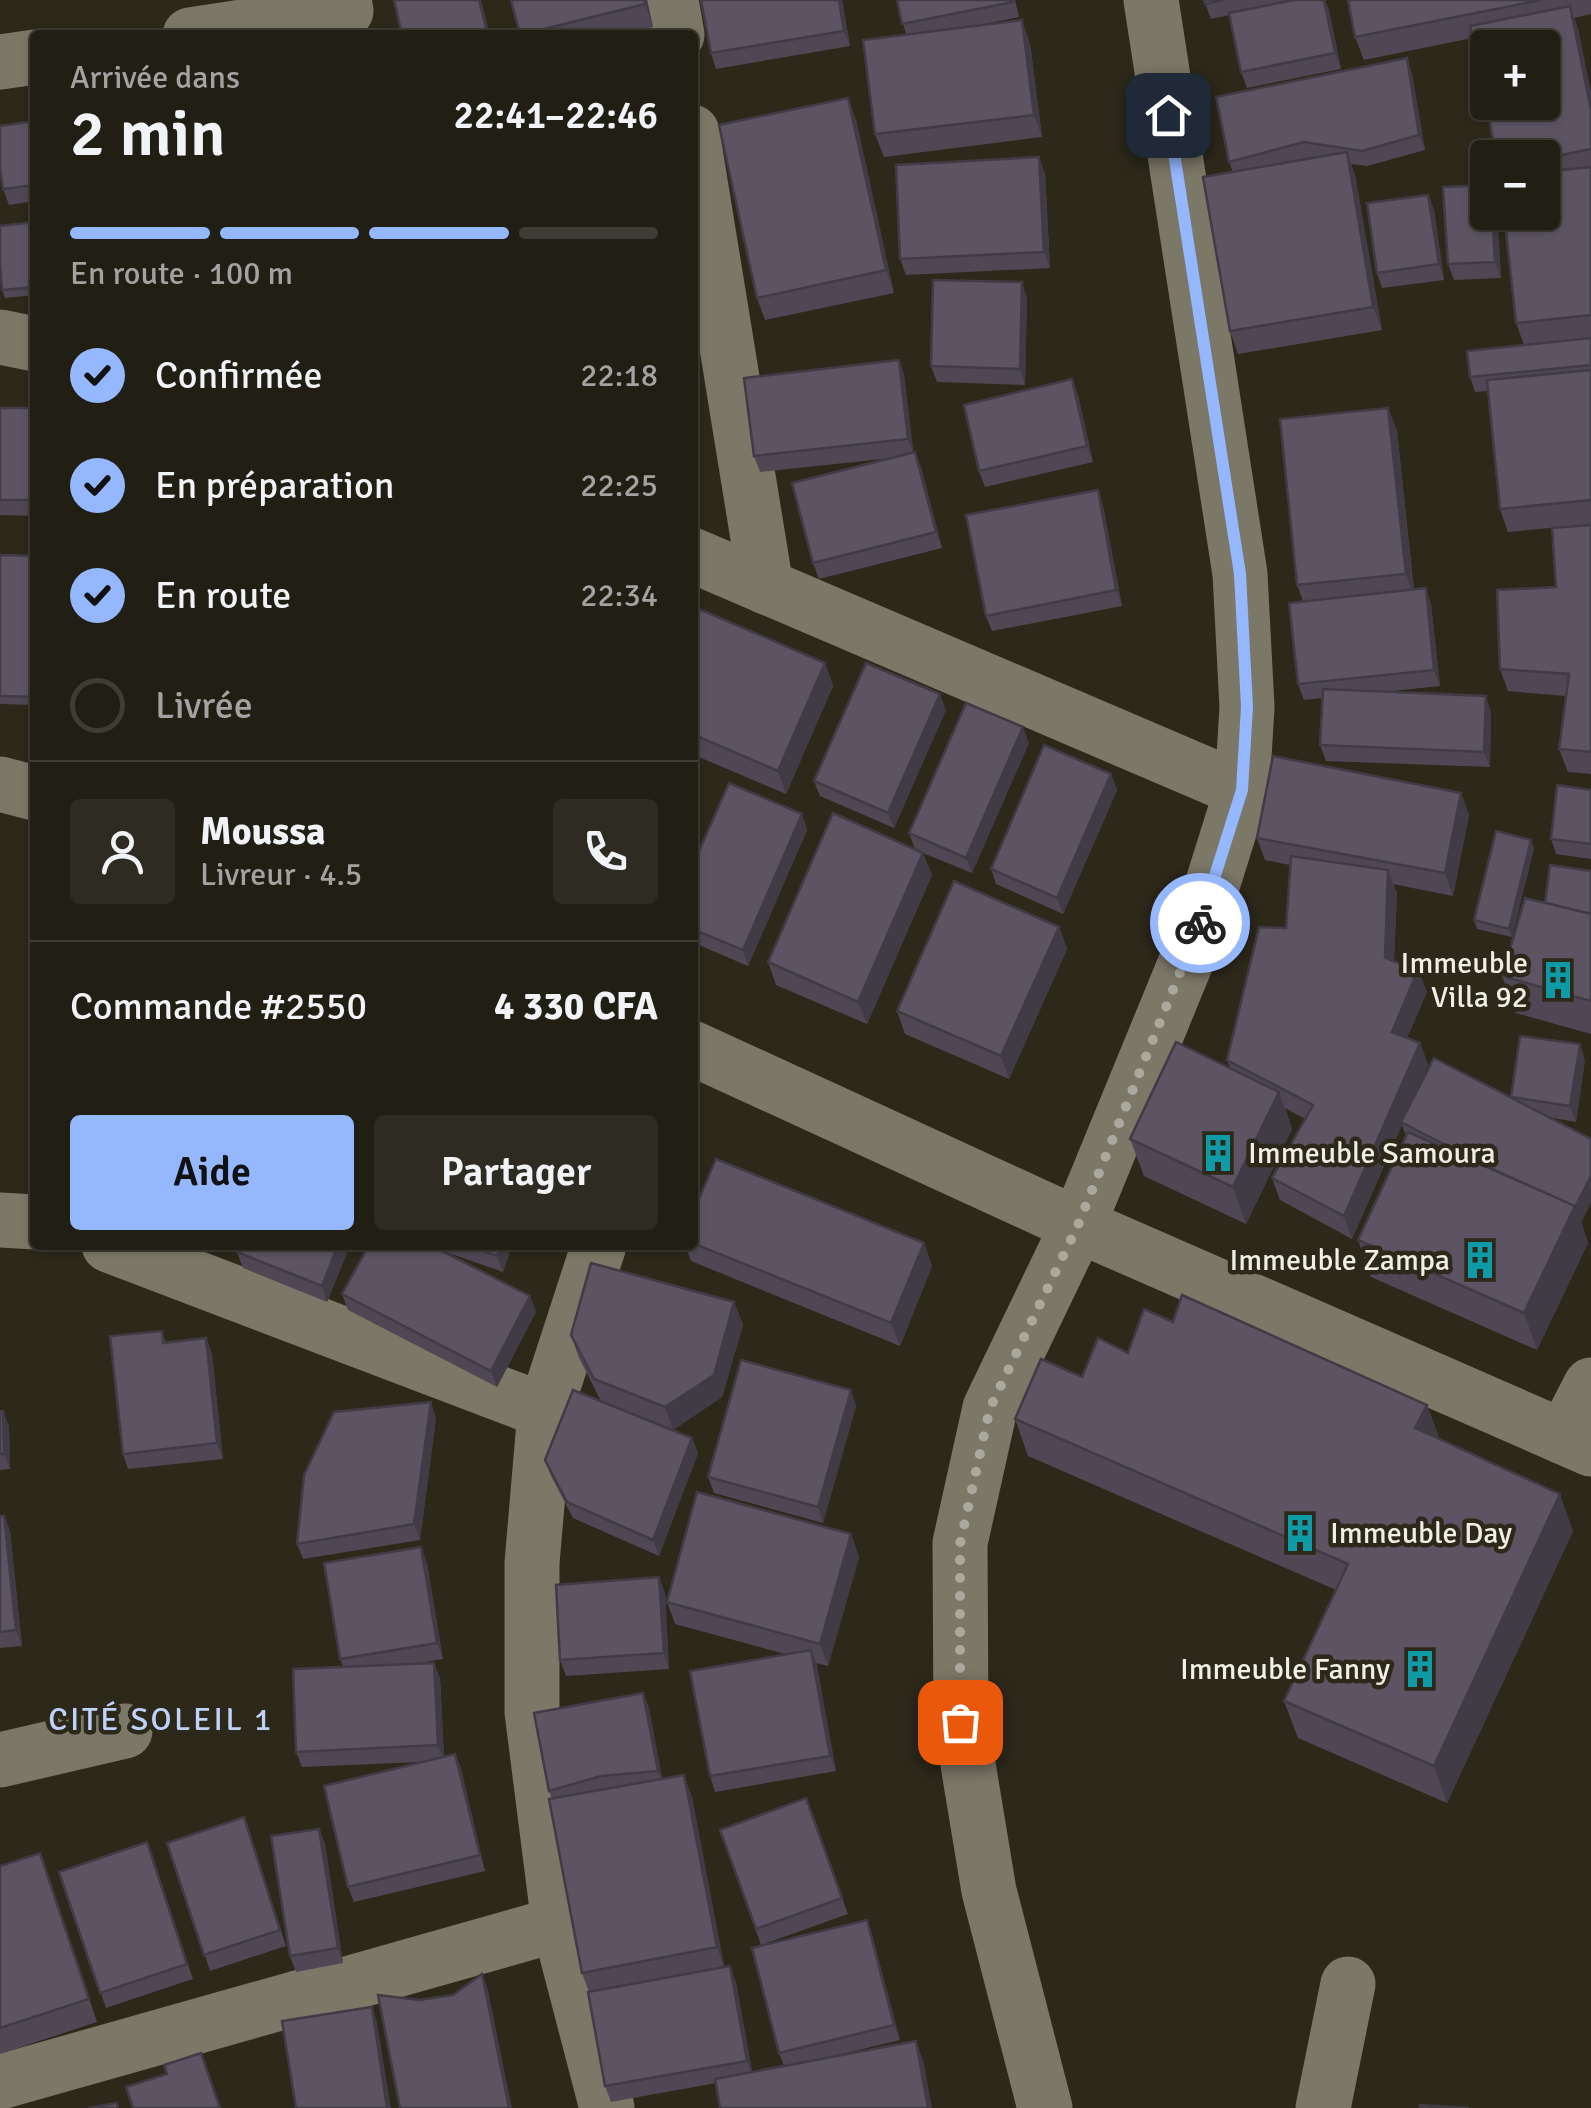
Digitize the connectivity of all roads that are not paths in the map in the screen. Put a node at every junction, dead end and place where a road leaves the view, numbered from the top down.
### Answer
1 (671, 0) edge
2 (1151, 0) edge
3 (346, 15) edge
4 (229, 30) edge
5 (676, 30) edge
6 (30, 58) edge
7 (0, 62) edge
8 (698, 169) edge
9 (698, 558) edge
10 (766, 587) junction
11 (0, 784) edge
12 (1242, 790) junction
13 (30, 792) edge
14 (698, 1051) edge
15 (0, 1220) edge
16 (30, 1222) edge
17 (1078, 1225) junction
18 (122, 1250) edge
19 (597, 1250) edge
20 (1591, 1385) edge
21 (546, 1411) junction
22 (1577, 1443) edge
23 (126, 1731) dead end
24 (0, 1760) edge
25 (558, 1924) junction
26 (1348, 1984) dead end
27 (0, 2082) edge
28 (607, 2108) edge
29 (1045, 2108) edge
30 (1323, 2108) edge

1 - 5 street
2 - 12 street
3 - 4 street
6 - 7 street
8 - 10 street
9 - 10 street
10 - 12 street
11 - 13 street
12 - 17 street
14 - 17 street
15 - 16 street
17 - 22 street
17 - 29 street
18 - 21 street
19 - 21 street
20 - 22 street
21 - 25 street
23 - 24 street
25 - 27 street
25 - 28 street
26 - 30 street

